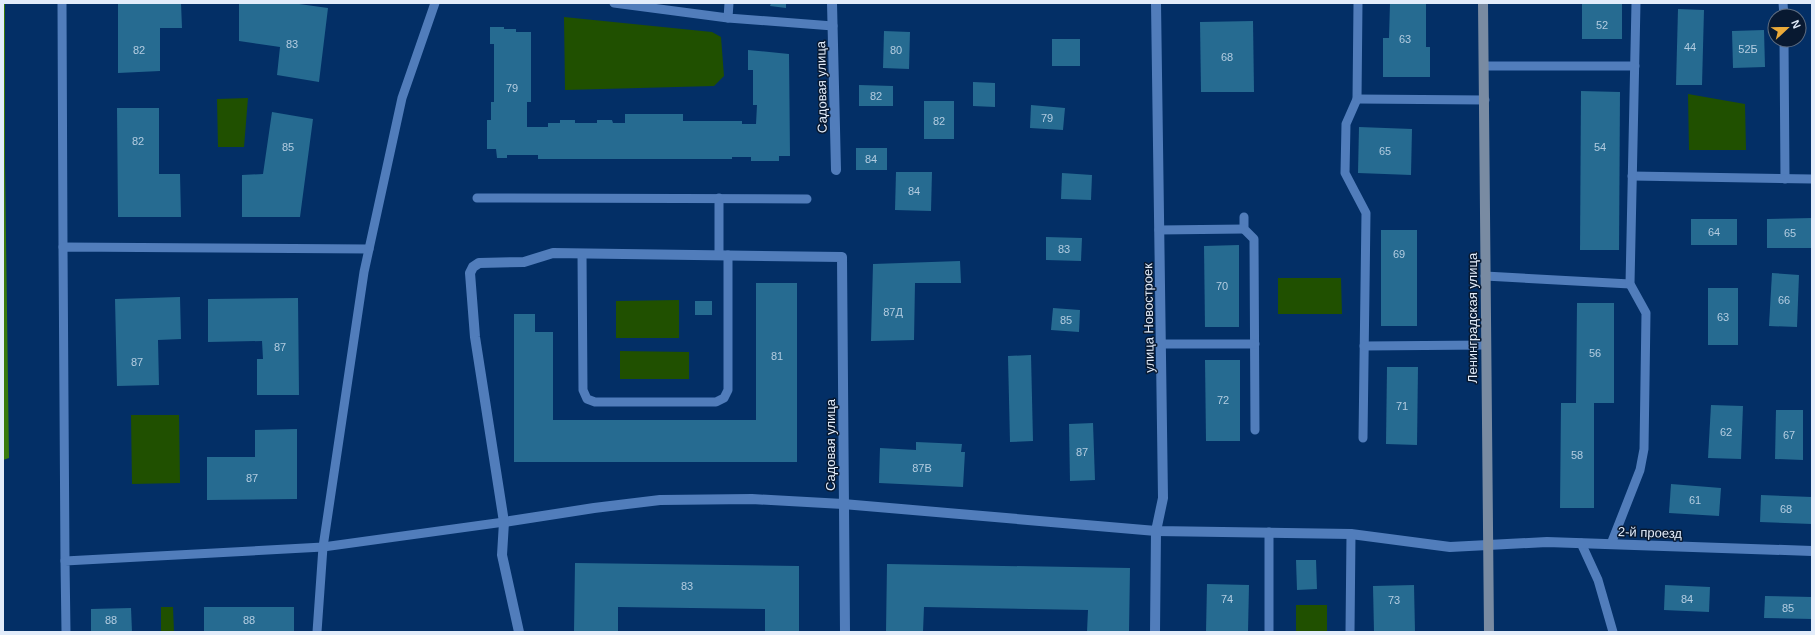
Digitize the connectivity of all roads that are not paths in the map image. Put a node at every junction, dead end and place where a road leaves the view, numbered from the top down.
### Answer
1 (62, 3) edge
2 (435, 3) edge
3 (614, 3) edge
4 (729, 3) edge
5 (832, 3) edge
6 (1156, 3) edge
7 (1358, 3) edge
8 (1483, 3) edge
9 (1636, 3) edge
10 (672, 7) edge
11 (728, 18) junction
12 (833, 26) junction
13 (1784, 48) edge
14 (1485, 66) junction
15 (1634, 66) junction
16 (1357, 99) junction
17 (1485, 100) junction
18 (836, 170) dead end
19 (1632, 176) junction
20 (1785, 179) junction
21 (1812, 179) edge
22 (477, 198) dead end
23 (719, 198) junction
24 (807, 199) dead end
25 (1244, 217) dead end
26 (1244, 229) junction
27 (1160, 230) junction
28 (62, 247) junction
29 (369, 249) junction
30 (582, 254) junction
31 (723, 255) junction
32 (1485, 276) junction
33 (1630, 284) junction
34 (1161, 344) junction
35 (1255, 344) junction
36 (1485, 345) junction
37 (1364, 346) junction
38 (1255, 430) dead end
39 (1363, 438) dead end
40 (843, 504) junction
41 (504, 522) junction
42 (1156, 531) junction
43 (1269, 532) junction
44 (1351, 534) junction
45 (1580, 543) junction
46 (1611, 544) junction
47 (1488, 546) junction
48 (323, 547) junction
49 (1812, 551) edge
50 (65, 561) junction
51 (66, 632) edge
52 (317, 632) edge
53 (519, 632) edge
54 (845, 632) edge
55 (1156, 632) edge
56 (1269, 632) edge
57 (1350, 632) edge
58 (1488, 632) edge
59 (1613, 632) edge

1 - 28 lane
2 - 29 lane
3 - 10 lane
4 - 11 lane
5 - 12 street, Садовая улица
6 - 27 street, улица Новостроек
7 - 16 lane
8 - 14 main road, Ленинградская улица
9 - 15 lane
10 - 11 lane
11 - 12 lane
12 - 18 street, Садовая улица
13 - 20 lane
14 - 15 lane
14 - 17 main road, Ленинградская улица
15 - 19 lane
16 - 17 lane
16 - 37 lane
17 - 32 main road, Ленинградская улица
19 - 20 lane
19 - 33 lane
20 - 21 lane
22 - 23 lane
23 - 24 lane
23 - 31 lane
25 - 26 lane
26 - 27 lane
26 - 35 lane
27 - 34 street, улица Новостроек
28 - 29 lane
28 - 50 lane
29 - 48 lane
30 - 31 street
30 - 31 lane
30 - 41 street
31 - 40 street, Садовая улица
32 - 33 lane
32 - 36 main road, Ленинградская улица
33 - 46 lane
34 - 35 lane
34 - 42 street, улица Новостроек
35 - 38 lane
36 - 37 lane
36 - 47 main road, Ленинградская улица
37 - 39 lane
40 - 41 street, 2-й проезд
40 - 42 street, 2-й проезд
40 - 54 street, Садовая улица
41 - 48 lane
41 - 53 street
42 - 43 street, 2-й проезд
42 - 55 street, улица Новостроек
43 - 44 street, 2-й проезд
43 - 56 lane
44 - 47 street, 2-й проезд
44 - 57 lane
45 - 46 street, 2-й проезд
45 - 47 street, 2-й проезд
45 - 59 lane
46 - 49 street, 2-й проезд
47 - 58 main road, Ленинградская улица
48 - 50 lane
48 - 52 lane
50 - 51 lane

